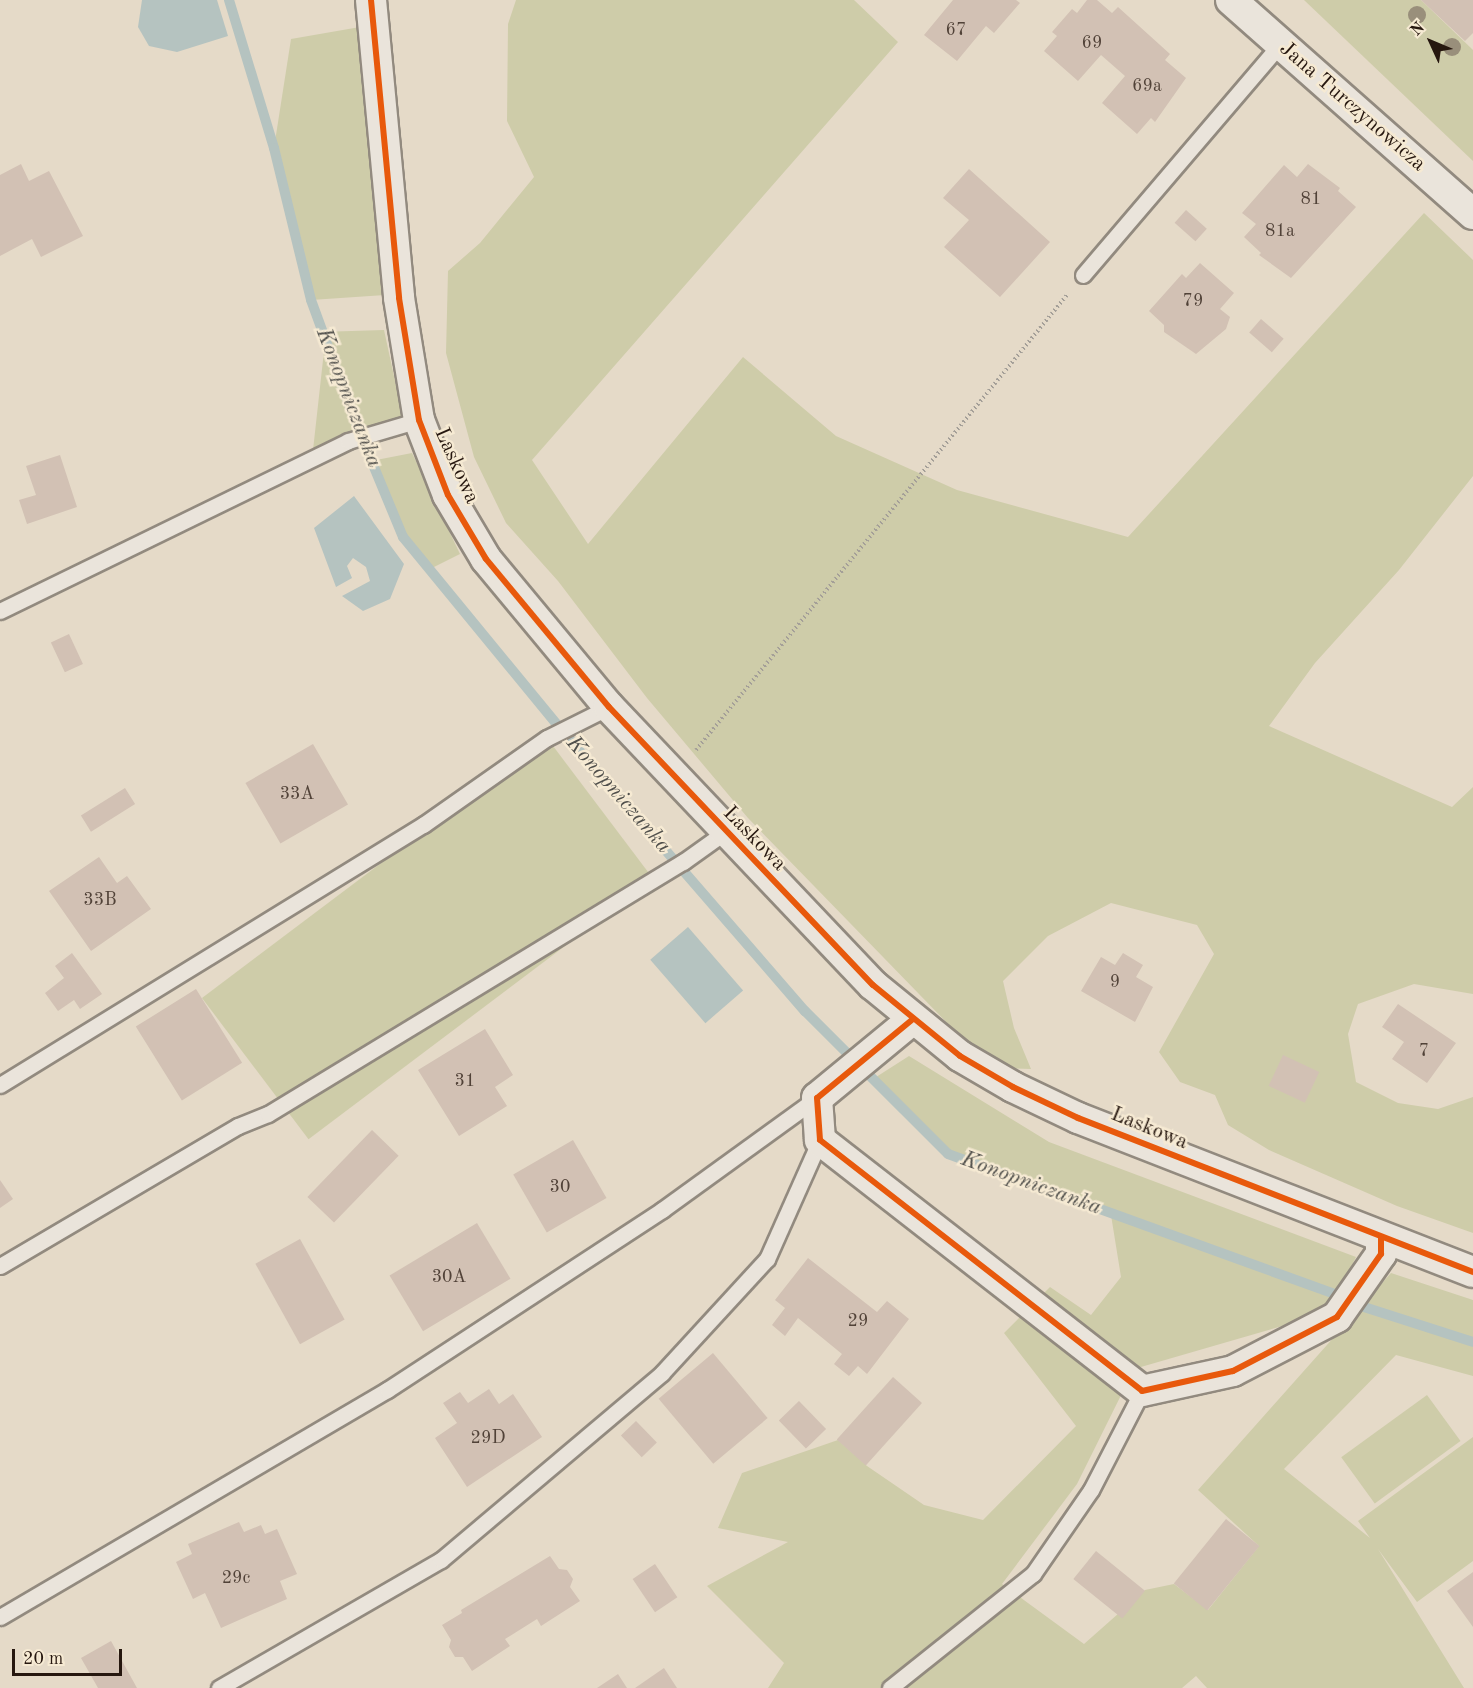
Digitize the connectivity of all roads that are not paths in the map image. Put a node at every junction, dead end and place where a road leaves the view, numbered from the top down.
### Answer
1 (371, 0) edge
2 (1231, 0) edge
3 (1280, 44) junction
4 (1473, 214) edge
5 (1083, 275) road end
6 (419, 420) junction
7 (0, 611) edge
8 (609, 706) junction
9 (725, 832) junction
10 (913, 1019) junction
11 (0, 1085) edge
12 (817, 1098) junction
13 (820, 1140) junction
14 (1381, 1237) junction
15 (0, 1266) edge
16 (1473, 1272) edge
17 (1142, 1391) junction
18 (0, 1617) edge
19 (219, 1688) edge
20 (890, 1688) edge

1 - 6 street, Laskowa
2 - 3 street, Jana Turczynowicza
3 - 4 street, Jana Turczynowicza
3 - 5 lane
6 - 7 lane
6 - 8 street, Laskowa
8 - 9 street, Laskowa
8 - 11 lane
9 - 10 street, Laskowa
9 - 15 lane
10 - 12 street
10 - 14 street, Laskowa
12 - 13 street
12 - 18 lane
13 - 17 street
13 - 19 lane
14 - 16 street, Laskowa
14 - 17 street
17 - 20 lane

